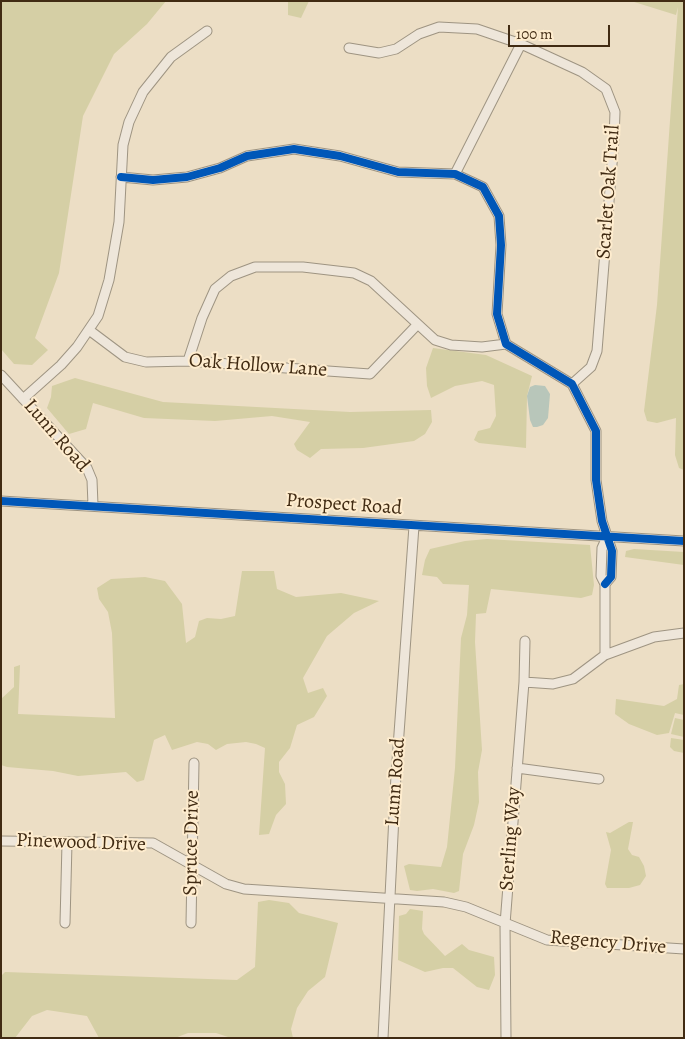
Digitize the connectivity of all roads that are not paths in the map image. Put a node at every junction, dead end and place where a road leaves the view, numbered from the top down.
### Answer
1 (207, 31) dead end
2 (521, 44) junction
3 (349, 48) dead end
4 (455, 174) junction
5 (121, 177) junction
6 (417, 325) junction
7 (89, 330) junction
8 (506, 344) junction
9 (188, 361) junction
10 (1, 375) edge
11 (572, 384) junction
12 (23, 399) junction
13 (1, 501) edge
14 (92, 505) junction
15 (414, 526) junction
16 (607, 537) junction
17 (684, 542) edge
18 (684, 633) edge
19 (525, 641) dead end
20 (605, 655) junction
21 (524, 682) junction
22 (194, 763) dead end
23 (517, 768) junction
24 (599, 778) dead end
25 (1, 840) edge
26 (67, 843) junction
27 (192, 864) junction
28 (389, 898) junction
29 (65, 923) dead end
30 (191, 923) dead end
31 (505, 924) junction
32 (684, 949) edge
33 (383, 1038) edge
34 (506, 1038) edge

1 - 5 street
2 - 3 street, Scarlet Oak Trail
2 - 4 street
2 - 11 street, Scarlet Oak Trail
4 - 5 street
4 - 8 street
5 - 7 street
6 - 8 street
6 - 9 street, Oak Hollow Lane
6 - 9 street
7 - 9 street, Oak Hollow Lane
7 - 12 street
8 - 11 street
10 - 12 street, Lunn Road
11 - 16 street
12 - 14 street, Lunn Road
13 - 14 street, Prospect Road
14 - 15 street, Prospect Road
15 - 16 street, Prospect Road
15 - 28 street, Lunn Road
16 - 17 street, Prospect Road
16 - 20 street
18 - 20 street
19 - 21 street, Sterling Way
20 - 21 street
21 - 23 street, Sterling Way
22 - 27 street, Spruce Drive
23 - 24 street
23 - 31 street, Sterling Way
25 - 26 street, Pinewood Drive
26 - 27 street, Pinewood Drive
26 - 29 street
27 - 28 street, Pinewood Drive
27 - 30 street, Spruce Drive
28 - 31 street, Regency Drive
28 - 33 street, Lunn Road
31 - 32 street, Regency Drive
31 - 34 street, Sterling Way

